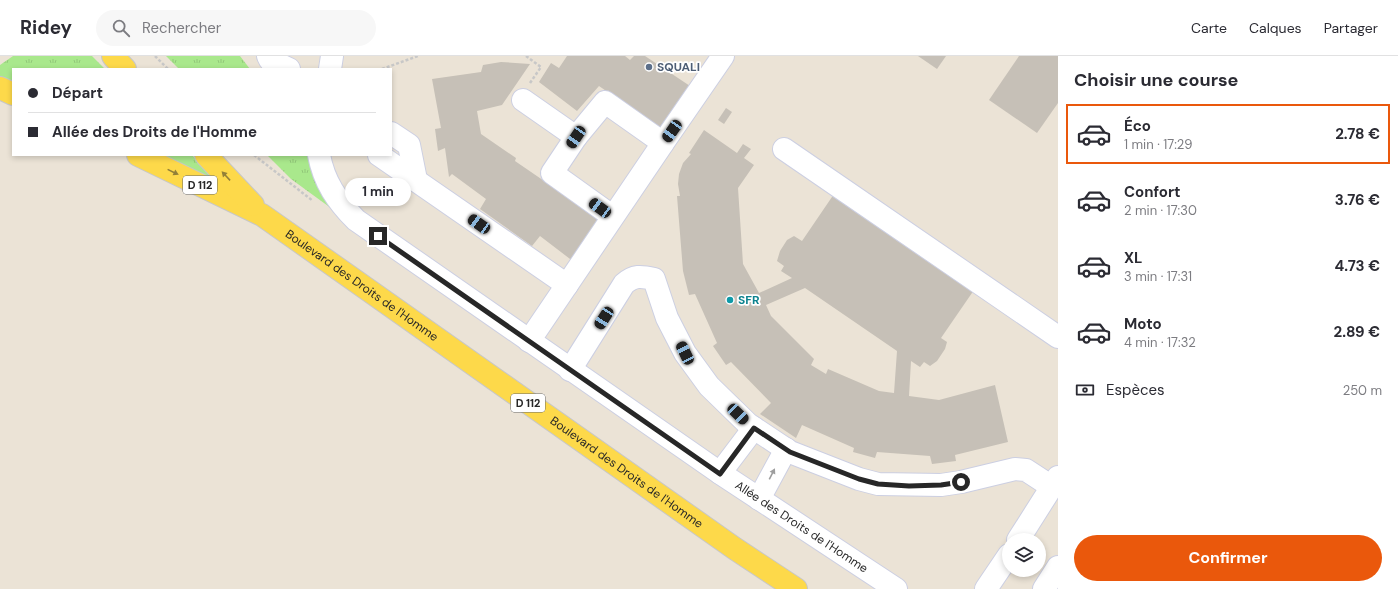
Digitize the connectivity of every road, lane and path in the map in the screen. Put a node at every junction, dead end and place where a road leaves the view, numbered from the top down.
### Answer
1 (113, 56) edge
2 (155, 56) edge
3 (268, 56) edge
4 (332, 56) edge
5 (418, 56) edge
6 (526, 56) edge
7 (724, 56) edge
8 (124, 68) edge
9 (167, 68) edge
10 (287, 68) edge
11 (330, 68) edge
12 (385, 68) edge
13 (0, 88) edge
14 (12, 94) edge
15 (522, 100) joint
16 (392, 134) edge
17 (576, 137) junction
18 (664, 143) junction
19 (784, 149) dead end
20 (140, 156) edge
21 (207, 156) edge
22 (318, 156) edge
23 (380, 156) edge
24 (416, 180) junction
25 (262, 215) junction
26 (612, 216) junction
27 (566, 285) junction
28 (1058, 337) edge
29 (529, 341) junction
30 (570, 370) junction
31 (754, 428) junction
32 (786, 449) junction
33 (720, 474) junction
34 (1055, 482) edge
35 (759, 499) junction
36 (1022, 533) edge
37 (1002, 566) edge
38 (1058, 567) edge
39 (796, 589) edge
40 (896, 589) edge
41 (986, 589) edge
42 (1044, 589) edge

1 - 8 main road
2 - 9 path
3 - 10 street
4 - 11 street
5 - 12 path
6 - 15 path
7 - 18 street
13 - 14 main road
15 - 17 street
16 - 24 street
17 - 18 street
17 - 26 street
18 - 26 street
19 - 28 street
20 -> 25 main road, Boulevard des Droits de l'Homme / D 112
25 -> 21 main road, Boulevard des Droits de l'Homme / D 112
22 - 29 street, Allée des Droits de l'Homme
23 - 24 street
24 - 27 street
25 - 39 main road, Boulevard des Droits de l'Homme / D 112
26 - 27 street
27 - 29 street
29 - 30 street, Allée des Droits de l'Homme
30 - 31 street
30 - 33 street, Allée des Droits de l'Homme
31 - 32 street
31 - 33 street
32 - 34 street
35 -> 32 street
33 - 35 street, Allée des Droits de l'Homme
34 - 36 street
35 - 40 street, Allée des Droits de l'Homme
37 - 41 street
38 - 42 street

